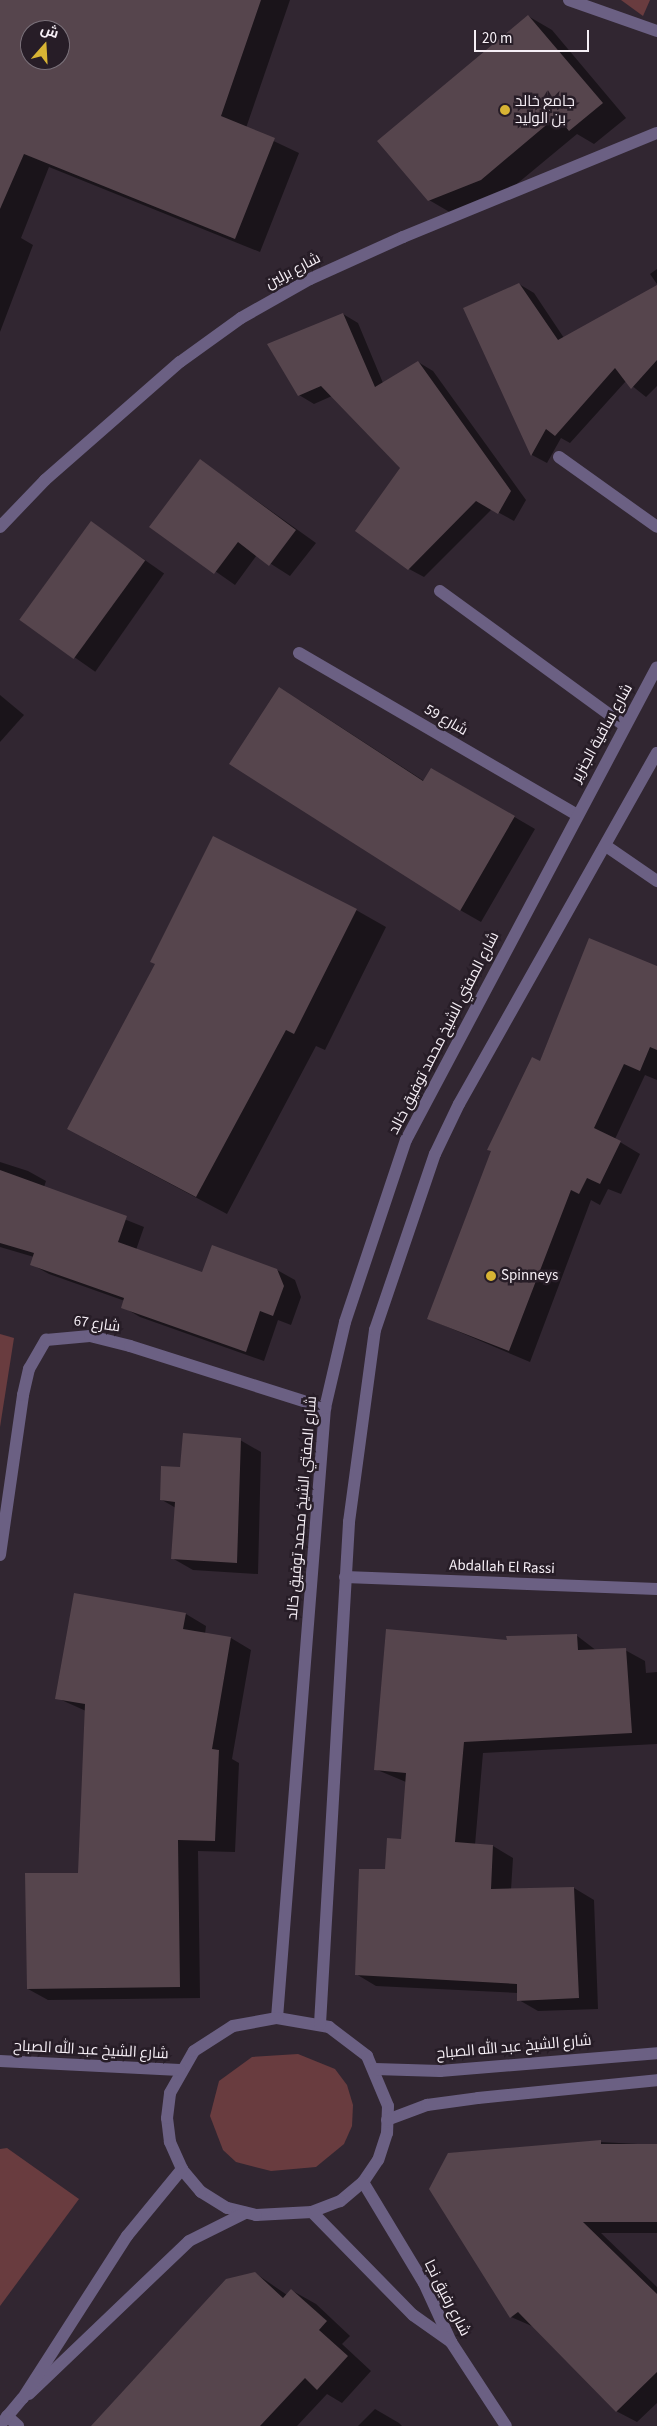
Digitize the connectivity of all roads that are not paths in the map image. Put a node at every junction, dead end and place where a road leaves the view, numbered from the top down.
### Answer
1 (569, 0) edge
2 (657, 31) edge
3 (657, 133) edge
4 (560, 457) dead end
5 (0, 527) edge
6 (657, 527) edge
7 (440, 591) dead end
8 (298, 653) dead end
9 (657, 667) edge
10 (624, 725) junction
11 (657, 753) edge
12 (576, 814) junction
13 (606, 846) junction
14 (657, 881) edge
15 (325, 1408) junction
16 (0, 1555) edge
17 (345, 1577) junction
18 (657, 1590) edge
19 (277, 2018) junction
20 (320, 2024) junction
21 (657, 2053) edge
22 (0, 2062) edge
23 (375, 2069) junction
24 (180, 2070) junction
25 (657, 2080) edge
26 (387, 2120) junction
27 (182, 2169) junction
28 (363, 2182) junction
29 (312, 2212) junction
30 (245, 2213) junction
31 (451, 2342) junction
32 (23, 2398) junction
33 (3, 2421) edge
34 (18, 2426) edge
35 (506, 2426) edge

1 - 2 street
3 - 5 street, شارع برلين
4 - 6 street
7 - 10 street
8 - 12 street, شارع 59
9 - 10 street, شارع ساقية الجنزير
10 - 12 street, شارع ساقية الجنزير
11 - 13 street
12 - 15 street, شارع المفتي الشيخ محمد توفيق خالد
13 - 14 street
13 - 17 street
15 - 16 street, شارع 67
15 - 19 street, شارع المفتي الشيخ محمد توفيق خالد
17 - 18 street, Abdallah El Rassi
17 - 20 street
19 - 20 street
19 - 24 street
20 - 23 street
21 - 23 street, شارع الشيخ عبد الله الصباح
22 - 24 street, شارع الشيخ عبد الله الصباح
23 - 26 street
24 - 27 street
25 - 26 street
26 - 28 street
27 - 30 street
27 - 32 street
28 - 29 street
28 - 31 street, شارع رفيق نجا
29 - 30 street
29 - 31 street
30 - 32 street
31 - 35 street, شارع رفيق نجا
32 - 33 street
33 - 34 street

